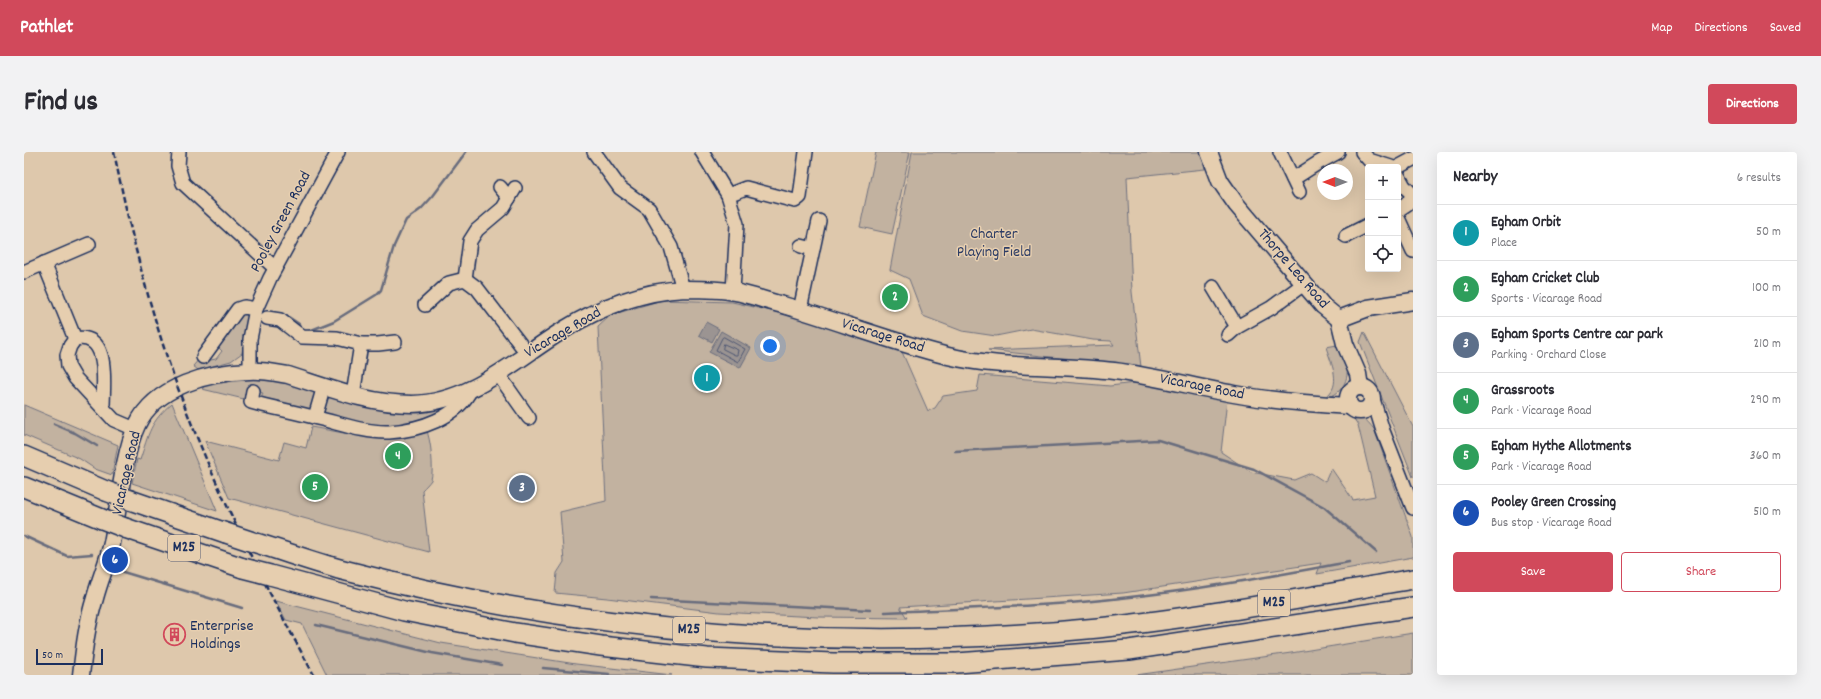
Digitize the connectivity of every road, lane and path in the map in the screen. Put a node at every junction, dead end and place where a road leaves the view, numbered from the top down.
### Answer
1 (179, 152) edge
2 (338, 152) edge
3 (594, 152) edge
4 (702, 152) edge
5 (806, 152) edge
6 (1209, 152) edge
7 (1280, 152) edge
8 (1338, 152) edge
9 (1362, 152) edge
10 (1413, 159) edge
11 (1382, 164) edge
12 (1401, 166) edge
13 (1293, 179) junction
14 (1401, 180) edge
15 (500, 187) dead end
16 (1299, 192) dead end
17 (728, 195) junction
18 (1413, 195) edge
19 (1401, 208) edge
20 (819, 221) dead end
21 (1401, 225) edge
22 (1365, 226) edge
23 (1346, 236) dead end
24 (89, 244) dead end
25 (1413, 251) edge
26 (44, 264) junction
27 (275, 268) junction
28 (24, 272) edge
29 (465, 279) junction
30 (1305, 283) junction
31 (1213, 287) dead end
32 (683, 289) junction
33 (733, 291) junction
34 (1413, 301) edge
35 (425, 305) dead end
36 (256, 309) junction
37 (800, 310) junction
38 (267, 318) dead end
39 (1339, 319) junction
40 (75, 338) junction
41 (395, 342) dead end
42 (361, 344) junction
43 (527, 353) junction
44 (208, 354) dead end
45 (250, 371) junction
46 (498, 374) junction
47 (324, 386) junction
48 (471, 389) junction
49 (253, 391) dead end
50 (353, 395) junction
51 (1359, 399) junction
52 (103, 407) junction
53 (523, 415) dead end
54 (315, 417) junction
55 (135, 429) junction
56 (24, 456) edge
57 (24, 487) edge
58 (1413, 508) edge
59 (1413, 579) edge
60 (1413, 607) edge
61 (82, 675) edge

1 - 27 street
2 - 27 street, Pooley Green Road
3 - 32 street
4 - 17 street
5 - 17 street
6 - 30 main road, Thorpe Lea Road
7 - 13 street
8 - 13 street
9 - 11 street
10 - 12 street
13 - 16 street
14 - 18 street
15 - 29 street
17 - 33 street
18 - 19 street
20 - 37 street
21 - 25 street
22 - 23 street
24 - 26 street
26 - 28 street
26 - 40 street
27 - 36 street, Pooley Green Road
29 - 35 street
29 - 43 street
30 - 31 street
30 - 39 main road, Thorpe Lea Road
32 - 33 main road, Vicarage Road
32 - 43 main road, Vicarage Road
33 - 37 main road, Vicarage Road
34 - 39 main road, Thorpe Lea Road
36 - 44 street
36 - 45 street, Pooley Green Road
37 - 51 main road, Vicarage Road
38 - 42 street
39 - 51 main road
40 - 52 street
40 - 52 street
41 - 42 street
42 - 50 street
43 - 46 main road, Vicarage Road
45 - 47 main road, Vicarage Road
45 - 55 main road, Vicarage Road
46 - 48 main road, Vicarage Road
46 - 53 street
47 - 50 main road, Vicarage Road
47 - 54 street
48 - 50 main road, Vicarage Road
48 - 54 street, Vicarage Road
49 - 54 street, Vicarage Road
51 - 58 street
52 - 55 street
55 - 61 main road, Vicarage Road
56 - 59 highway, M25, bridge
57 - 60 highway, M25, bridge

